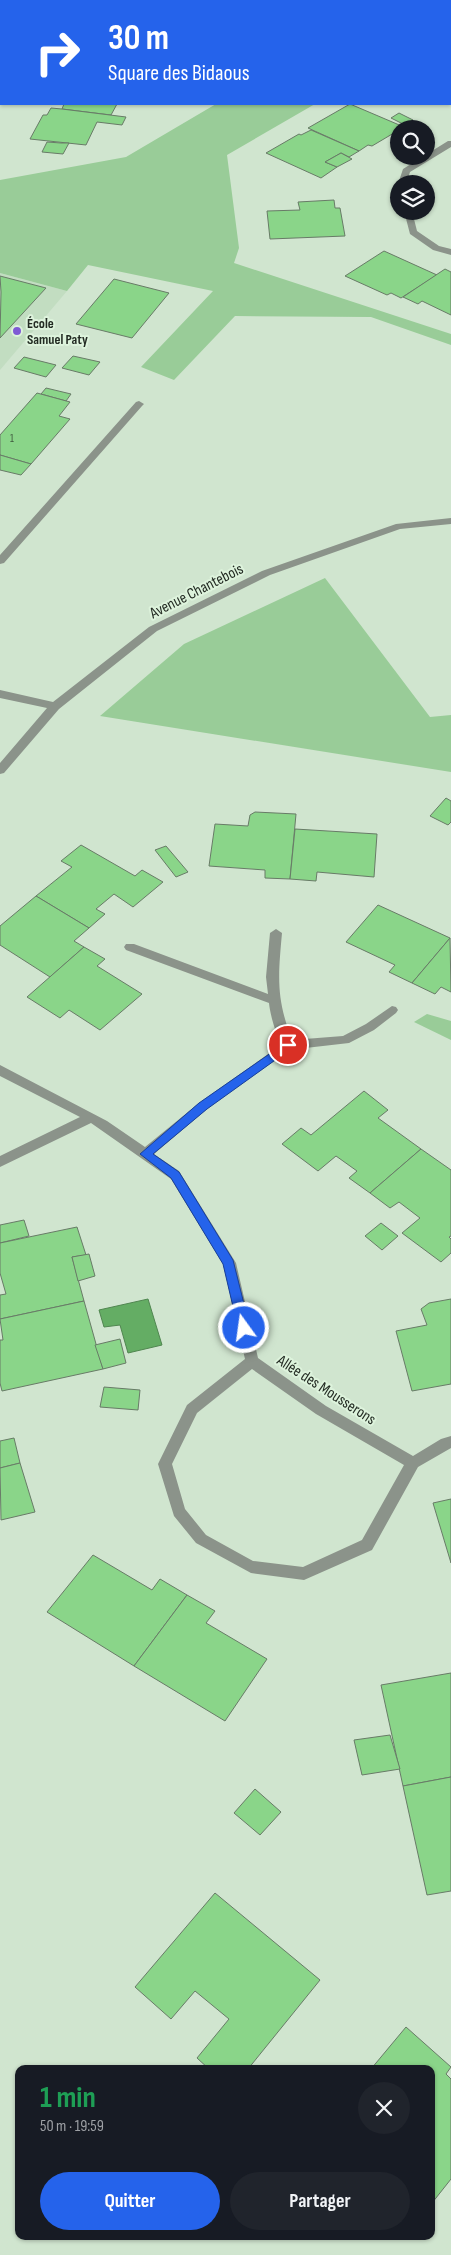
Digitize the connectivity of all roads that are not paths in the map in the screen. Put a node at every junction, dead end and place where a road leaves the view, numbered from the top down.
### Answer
1 (451, 143) edge
2 (405, 175) edge
3 (410, 220) edge
4 (451, 252) edge
5 (139, 404) dead end
6 (451, 521) edge
7 (0, 562) edge
8 (0, 694) edge
9 (55, 706) junction
10 (0, 770) edge
11 (276, 934) dead end
12 (130, 947) dead end
13 (275, 1001) junction
14 (392, 1010) dead end
15 (288, 1045) junction
16 (0, 1070) edge
17 (90, 1118) junction
18 (145, 1154) junction
19 (0, 1162) edge
20 (252, 1361) junction
21 (451, 1442) edge
22 (413, 1463) junction

1 - 2 street
3 - 4 street
5 - 7 street
6 - 9 street, Avenue Chantebois
8 - 9 street
9 - 10 street, Avenue Chantebois
11 - 13 street
12 - 13 street
13 - 15 street
14 - 15 street
15 - 18 street
16 - 17 street, Allée des Mousserons
17 - 18 street, Allée des Mousserons
17 - 19 street
18 - 20 street, Allée des Mousserons
20 - 22 street, Allée des Mousserons
20 - 22 street
21 - 22 street

